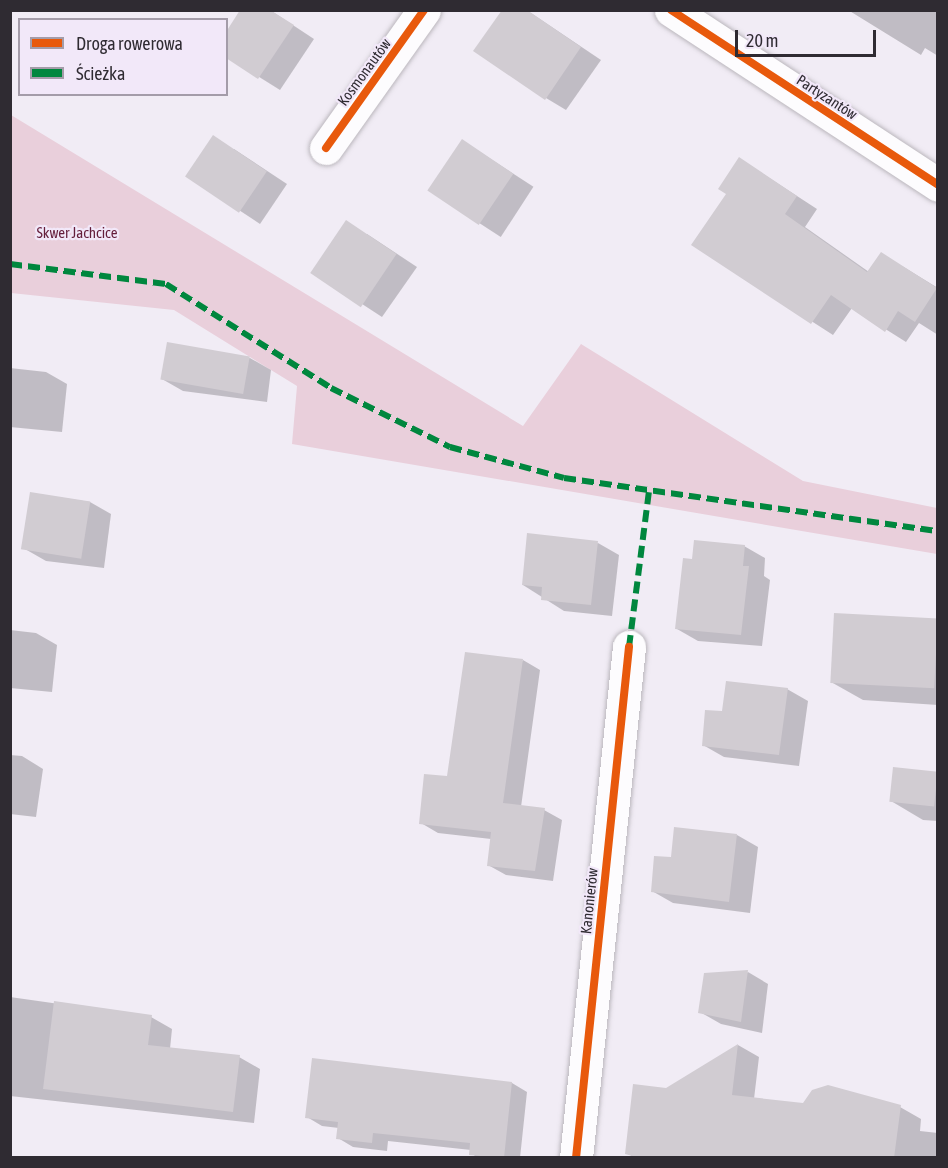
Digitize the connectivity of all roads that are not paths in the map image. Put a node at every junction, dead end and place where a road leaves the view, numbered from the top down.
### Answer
1 (424, 10) edge
2 (671, 10) edge
3 (326, 148) dead end
4 (938, 185) edge
5 (629, 647) dead end
6 (576, 1158) edge

1 - 3 street, Kosmonautów
2 - 4 street, Partyzantów
5 - 6 street, Kanonierów

